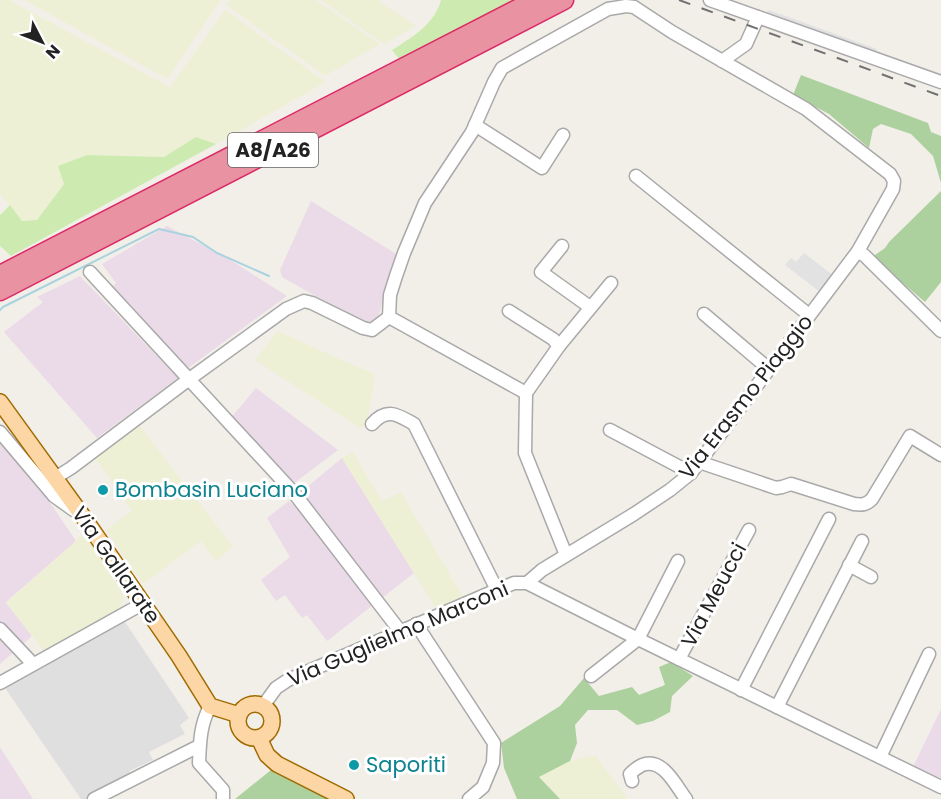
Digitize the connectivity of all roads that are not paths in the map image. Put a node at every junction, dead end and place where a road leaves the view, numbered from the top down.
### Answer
1 (564, 0) edge
2 (710, 0) edge
3 (541, 4) edge
4 (758, 17) junction
5 (722, 61) junction
6 (941, 82) edge
7 (475, 125) junction
8 (563, 135) dead end
9 (636, 176) dead end
10 (562, 246) dead end
11 (858, 251) junction
12 (90, 272) dead end
13 (0, 275) edge
14 (611, 282) dead end
15 (0, 291) edge
16 (590, 307) junction
17 (509, 311) dead end
18 (704, 314) dead end
19 (809, 315) junction
20 (389, 317) junction
21 (941, 331) edge
22 (559, 346) junction
23 (769, 369) junction
24 (188, 380) junction
25 (526, 393) junction
26 (3, 405) edge
27 (372, 424) dead end
28 (609, 430) dead end
29 (0, 432) edge
30 (941, 455) edge
31 (699, 462) junction
32 (691, 473) junction
33 (55, 478) junction
34 (84, 518) junction
35 (828, 519) dead end
36 (749, 530) dead end
37 (862, 541) dead end
38 (566, 555) junction
39 (678, 561) dead end
40 (849, 565) junction
41 (871, 577) dead end
42 (527, 583) junction
43 (497, 590) junction
44 (142, 604) junction
45 (416, 624) junction
46 (0, 628) edge
47 (400, 631) junction
48 (638, 639) junction
49 (929, 654) dead end
50 (680, 659) junction
51 (33, 664) junction
52 (591, 676) dead end
53 (0, 683) edge
54 (741, 690) junction
55 (210, 706) junction
56 (263, 706) junction
57 (777, 707) junction
58 (239, 715) junction
59 (259, 738) junction
60 (200, 746) junction
61 (880, 757) junction
62 (632, 781) dead end
63 (941, 787) edge
64 (94, 799) edge
65 (222, 799) edge
66 (346, 799) edge
67 (469, 799) edge
68 (686, 799) edge

1 - 3 highway, A8/A26
2 - 4 street
3 - 13 highway, A8/A26
3 - 15 highway, A8/A26
4 - 5 street
4 - 6 street
5 - 7 street, Via Erasmo Piaggio
5 - 11 street, Via Erasmo Piaggio
7 - 8 street
7 - 20 street, Via Erasmo Piaggio
9 - 19 street
10 - 16 street
11 - 19 street, Via Erasmo Piaggio
11 - 21 street
12 - 24 street
14 - 16 street
16 - 22 street
17 - 22 street
18 - 23 street
19 - 23 street, Via Erasmo Piaggio
20 - 24 street
20 - 25 street
22 - 25 street
23 - 31 street, Via Erasmo Piaggio
24 - 33 street
24 - 47 street
25 - 38 street
26 - 33 main road, Via Gallarate
27 - 43 street
28 - 32 street
29 - 34 street
30 - 31 street
31 - 32 street, Via Erasmo Piaggio
32 - 38 street, Via Erasmo Piaggio
33 - 34 main road, Via Gallarate
34 - 44 main road, Via Gallarate
35 - 54 street
36 - 50 street, Via Meucci
37 - 40 street
38 - 42 street, Via Erasmo Piaggio
39 - 48 street
40 - 41 street
40 - 57 street
42 - 43 street, Via Guglielmo Marconi
42 - 48 street, Via Guglielmo Marconi
43 - 45 street, Via Guglielmo Marconi
44 - 51 street
44 - 55 main road, Via Gallarate
45 - 47 street, Via Guglielmo Marconi
45 - 67 street
46 - 51 street
47 - 56 street, Via Guglielmo Marconi
48 - 50 street, Via Guglielmo Marconi
48 - 52 street
49 - 61 street
50 - 54 street, Via Guglielmo Marconi
51 - 53 street
54 - 57 street, Via Guglielmo Marconi
55 - 58 main road
55 - 60 street
56 - 58 main road
56 - 59 main road
57 - 61 street, Via Guglielmo Marconi
58 - 59 main road
59 - 66 main road
60 - 64 street
60 - 65 street
61 - 63 street, Via Guglielmo Marconi
62 - 68 street

